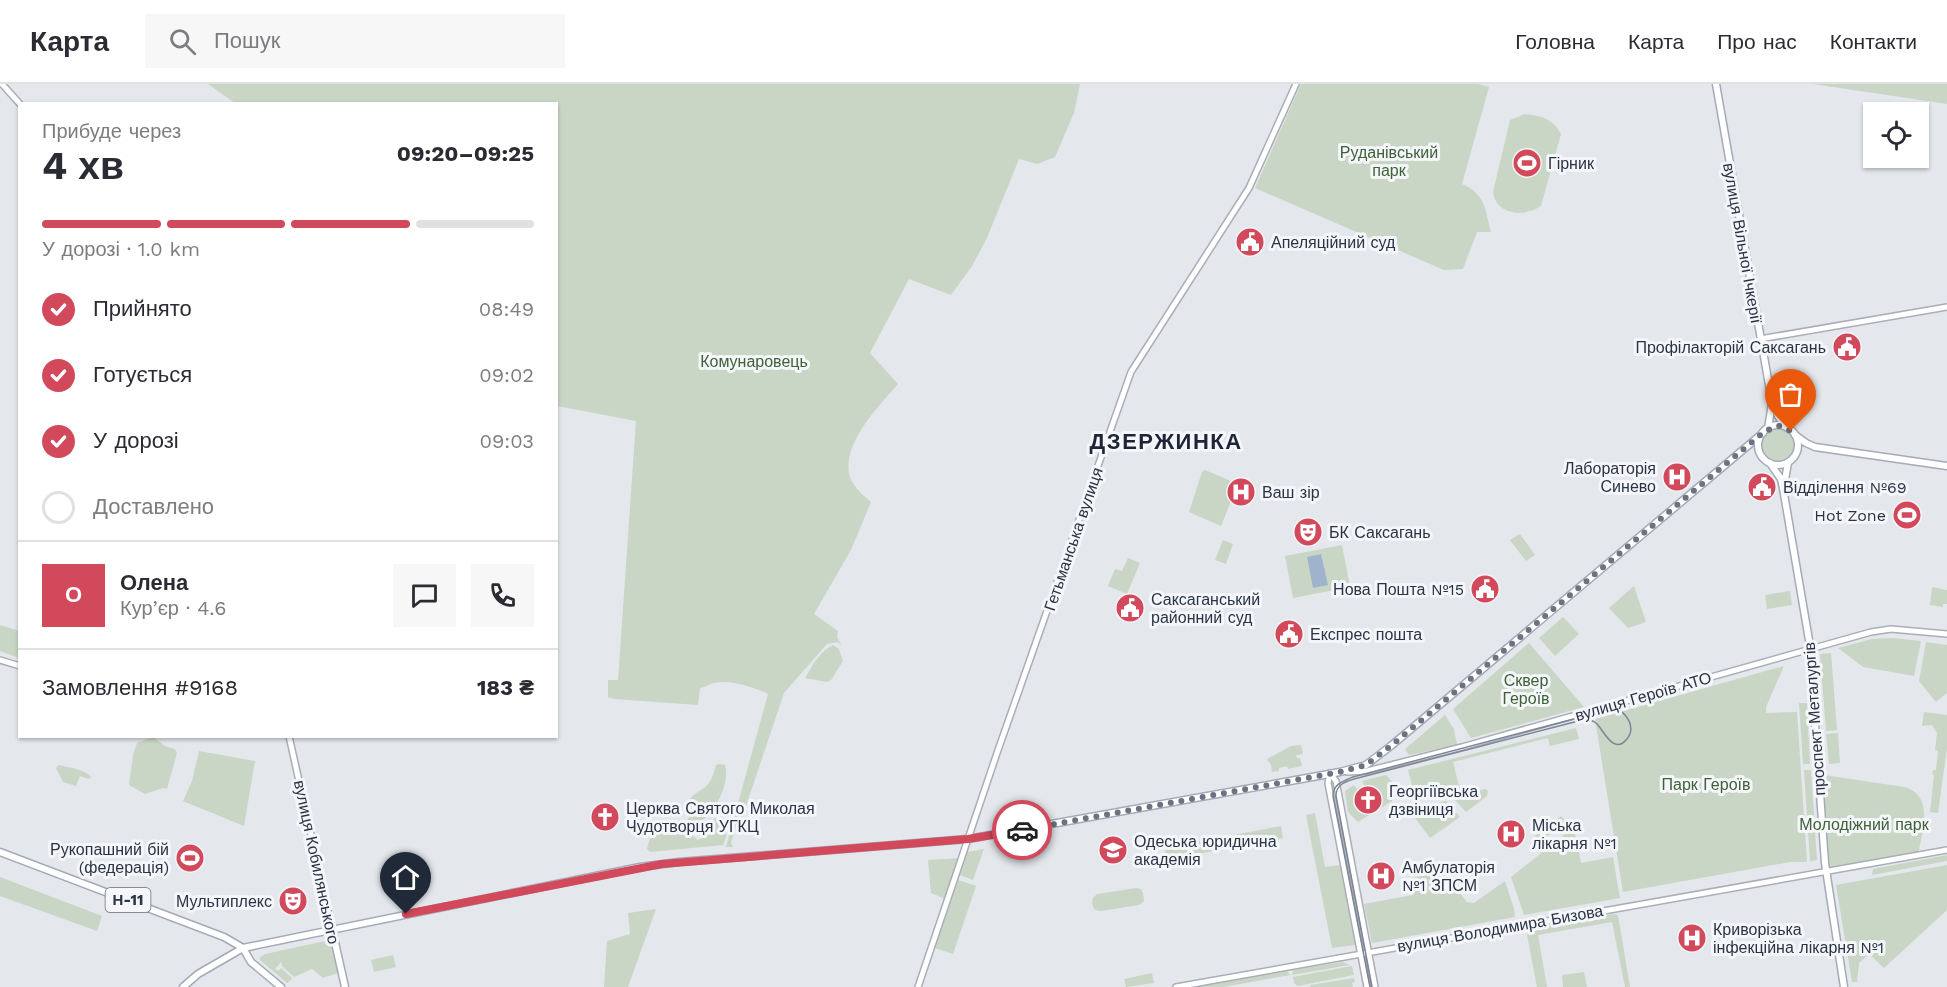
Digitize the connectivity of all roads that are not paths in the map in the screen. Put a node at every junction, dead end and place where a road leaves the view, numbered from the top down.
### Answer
1 (2, 84) edge
2 (1296, 84) edge
3 (1716, 84) edge
4 (18, 102) edge
5 (1947, 307) edge
6 (1760, 339) junction
7 (1772, 402) junction
8 (1786, 427) junction
9 (1766, 431) junction
10 (1795, 435) junction
11 (1815, 447) junction
12 (1759, 450) junction
13 (1741, 453) junction
14 (1795, 456) junction
15 (1788, 462) junction
16 (1770, 463) junction
17 (1947, 466) edge
18 (1783, 488) junction
19 (1947, 634) edge
20 (1810, 648) junction
21 (0, 660) edge
22 (18, 665) edge
23 (289, 738) edge
24 (1340, 772) junction
25 (1330, 773) junction
26 (968, 839) junction
27 (1947, 850) edge
28 (0, 852) edge
29 (1826, 872) junction
30 (332, 929) junction
31 (243, 948) junction
32 (1368, 952) junction
33 (1361, 953) junction
34 (183, 987) edge
35 (281, 987) edge
36 (345, 987) edge
37 (918, 987) edge
38 (1176, 987) edge
39 (1367, 987) edge
40 (1375, 987) edge
41 (1844, 987) edge

1 - 4 street
2 - 26 street, Гетьманська вулиця
3 - 6 main road, вулиця Вільної Ічкерії
5 - 6 street
6 - 7 main road, вулиця Вільної Ічкерії
7 - 8 main road
7 - 9 main road
8 - 9 main road
8 - 10 main road
9 - 12 main road
9 - 13 main road
10 - 11 main road
10 - 14 main road
11 - 14 main road
11 - 17 main road
12 - 13 main road
12 - 16 main road
13 - 24 main road
14 - 15 main road
15 - 16 main road
15 - 18 main road
16 - 18 main road
18 - 20 main road, проспект Металургів
19 - 20 street, вулиця Героїв АТО
20 - 24 street, вулиця Героїв АТО
20 - 29 main road, проспект Металургів
21 - 22 street
23 - 30 street, вулиця Кобилянського
24 - 25 main road
25 - 26 main road
25 - 32 street
25 - 33 street
26 - 30 main road
26 - 37 street, Гетьманська вулиця
27 - 29 street, вулиця Володимира Бизова
28 - 31 main road, Н-11
29 - 32 street, вулиця Володимира Бизова
29 - 41 main road, проспект Металургів
30 - 31 main road
30 - 36 main road, вулиця Кобилянського
31 - 34 main road
31 - 35 main road, Н-11
32 - 33 street, вулиця Володимира Бизова
32 - 40 street
33 - 38 street, вулиця Володимира Бизова
33 - 39 street

